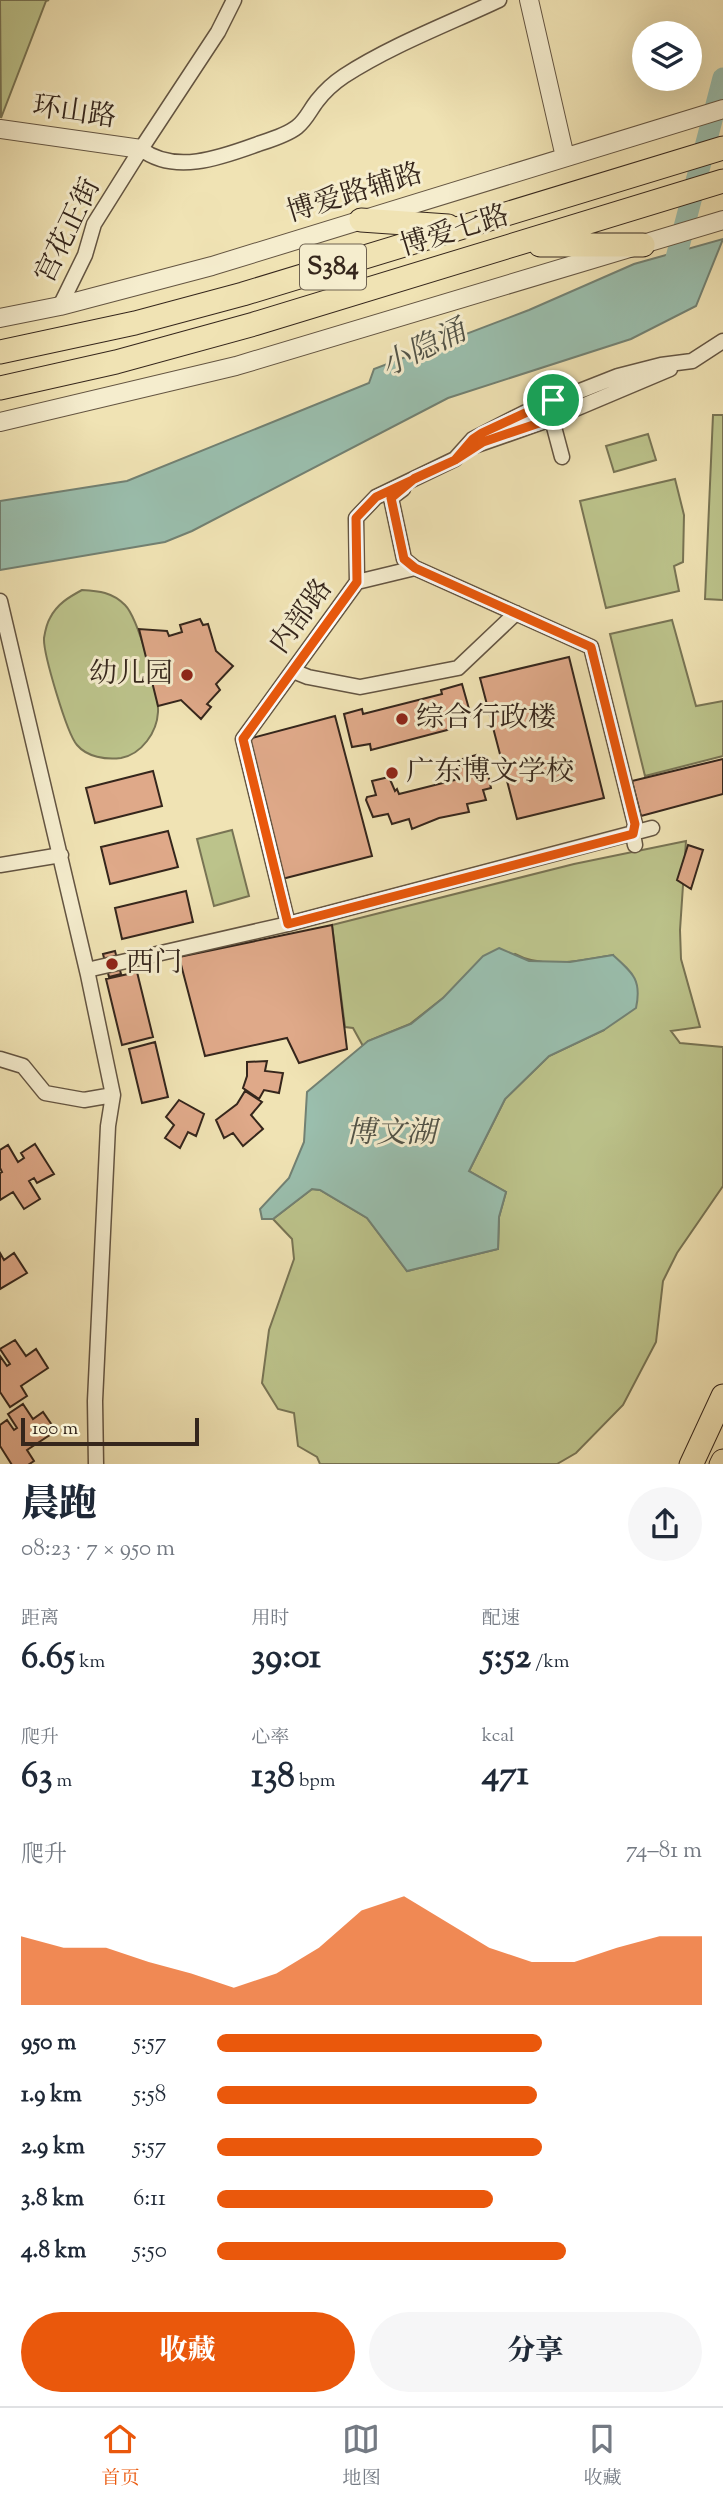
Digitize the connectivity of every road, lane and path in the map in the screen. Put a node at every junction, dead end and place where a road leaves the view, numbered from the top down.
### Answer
1 (234, 0) edge
2 (499, 0) edge
3 (529, 0) edge
4 (723, 110) edge
5 (0, 130) edge
6 (723, 148) edge
7 (141, 149) junction
8 (565, 157) junction
9 (723, 181) edge
10 (361, 220) junction
11 (723, 220) edge
12 (462, 227) junction
13 (516, 244) junction
14 (643, 244) junction
15 (60, 306) junction
16 (0, 318) edge
17 (723, 341) edge
18 (0, 352) edge
19 (678, 363) junction
20 (0, 388) edge
21 (553, 400) junction
22 (554, 418) junction
23 (0, 422) edge
24 (562, 457) dead end
25 (455, 460) junction
26 (415, 478) junction
27 (415, 568) junction
28 (357, 582) junction
29 (0, 603) edge
30 (516, 613) junction
31 (293, 671) junction
32 (652, 828) dead end
33 (634, 839) junction
34 (61, 855) junction
35 (0, 865) edge
36 (288, 924) junction
37 (87, 970) junction
38 (0, 1059) edge
39 (113, 1096) junction
40 (723, 1396) edge
41 (96, 1464) edge
42 (691, 1464) edge

1 - 7 street, 宫花正街
2 - 7 street
3 - 8 street
4 - 8 street, 博爱路辅路
5 - 7 street, 环山路
6 - 12 highway, 博爱七路 / S384
7 - 15 street, 宫花正街
8 - 10 street, 博爱路辅路
9 - 13 highway, 博爱七路 / S384
10 - 12 highway
10 - 15 street, 博爱路辅路
11 - 14 street
12 - 18 highway, 博爱七路 / S384
13 - 14 highway
13 - 20 highway, 博爱七路 / S384
14 - 23 street
15 - 16 street, 博爱路辅路
17 - 19 street, 内部路
19 - 21 street, 内部路
19 - 22 street, 内部路
21 - 22 street
21 - 25 street, 内部路
22 - 24 street
22 - 25 street, 内部路
25 - 26 street, 内部路
26 - 27 street, 内部路
26 - 28 street, 内部路
27 - 28 street
27 - 30 street
28 - 31 street, 内部路
29 - 34 street
30 - 31 street
30 - 33 street
31 - 36 street, 内部路
32 - 33 street
33 - 36 street
34 - 35 street
34 - 37 street
36 - 37 street
37 - 39 street
38 - 39 street
39 - 41 street
40 - 42 highway

